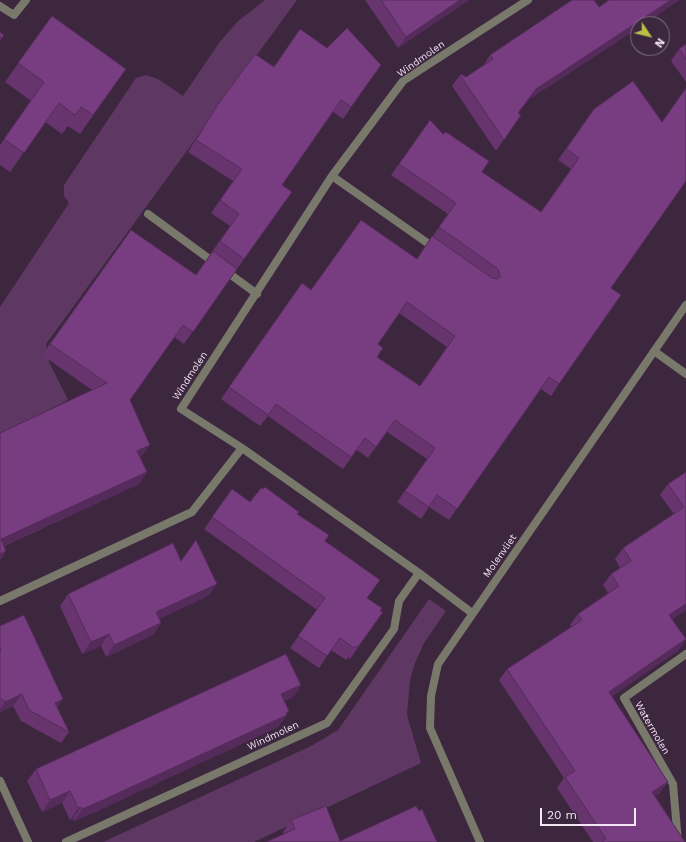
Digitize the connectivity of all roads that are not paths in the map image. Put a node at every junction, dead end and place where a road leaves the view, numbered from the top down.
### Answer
1 (26, 0) edge
2 (528, 0) edge
3 (0, 6) edge
4 (332, 176) junction
5 (148, 214) dead end
6 (442, 253) edge
7 (257, 294) junction
8 (686, 305) edge
9 (654, 351) junction
10 (686, 374) edge
11 (242, 448) junction
12 (419, 573) junction
13 (0, 601) edge
14 (472, 613) junction
15 (686, 654) edge
16 (0, 781) edge
17 (28, 842) edge
18 (66, 842) edge
19 (480, 842) edge
20 (678, 842) edge

1 - 3 street
2 - 4 street, Windmolen
4 - 6 street
4 - 7 street, Windmolen
5 - 7 street
7 - 11 street, Windmolen
8 - 9 street, Molenvliet
9 - 10 street
9 - 14 street, Molenvliet
11 - 12 street, Windmolen
11 - 13 street
12 - 14 street, Windmolen
12 - 18 street, Windmolen
14 - 19 street, Molenvliet
15 - 20 street, Watermolen
16 - 17 street

